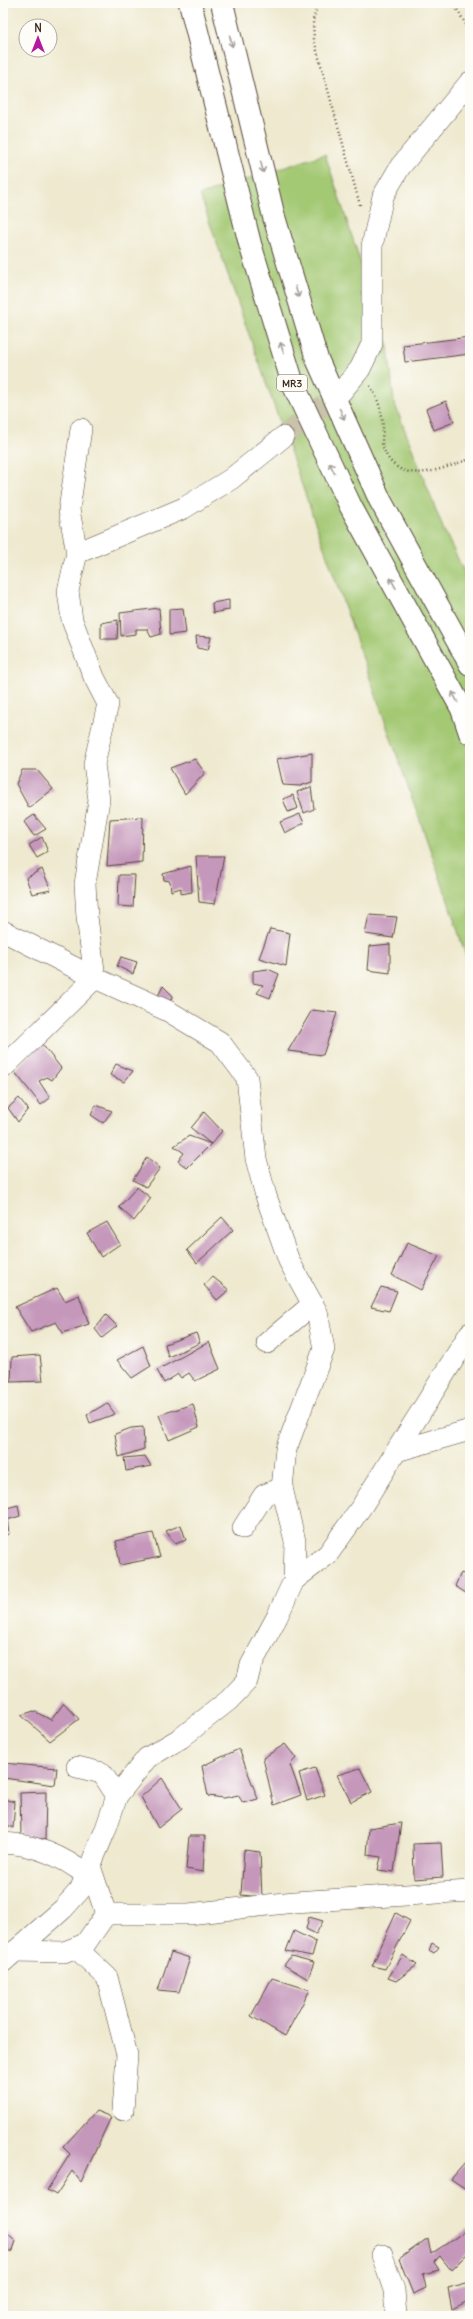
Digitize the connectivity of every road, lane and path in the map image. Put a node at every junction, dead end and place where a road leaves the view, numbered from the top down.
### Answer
1 (190, 3) edge
2 (222, 3) edge
3 (318, 3) edge
4 (453, 3) edge
5 (470, 31) edge
6 (470, 82) edge
7 (374, 236) junction
8 (360, 370) junction
9 (341, 392) tunnel mouth
10 (81, 429) dead end
11 (283, 436) tunnel mouth
12 (470, 459) edge
13 (77, 553) junction
14 (470, 664) edge
15 (470, 732) edge
16 (3, 931) edge
17 (94, 978) junction
18 (3, 1068) edge
19 (313, 1304) junction
20 (470, 1333) edge
21 (267, 1343) dead end
22 (470, 1430) edge
23 (397, 1451) junction
24 (282, 1488) junction
25 (243, 1528) dead end
26 (294, 1580) junction
27 (77, 1767) dead end
28 (117, 1796) junction
29 (3, 1843) edge
30 (88, 1871) junction
31 (470, 1891) edge
32 (101, 1921) junction
33 (76, 1948) junction
34 (9, 1957) edge
35 (107, 1977) junction
36 (123, 2110) dead end
37 (382, 2255) dead end
38 (396, 2316) edge

15 -> 1 highway, MR3
2 -> 14 highway, MR3
3 - 7 path
4 - 5 path
6 - 7 street
7 - 8 street
8 - 9 street
8 - 12 path
10 - 13 street
11 - 13 street
13 - 17 street
16 - 17 street
17 - 18 street
17 - 19 street
19 - 21 street
19 - 24 street
20 - 23 street
22 - 23 street
23 - 26 street
24 - 25 street
24 - 26 street
26 - 28 street
27 - 28 street
28 - 30 street
29 - 30 street
30 - 32 street
30 - 34 street
31 - 32 street
32 - 33 street
32 - 35 street
33 - 34 street
33 - 35 street
35 - 36 street
37 - 38 street

